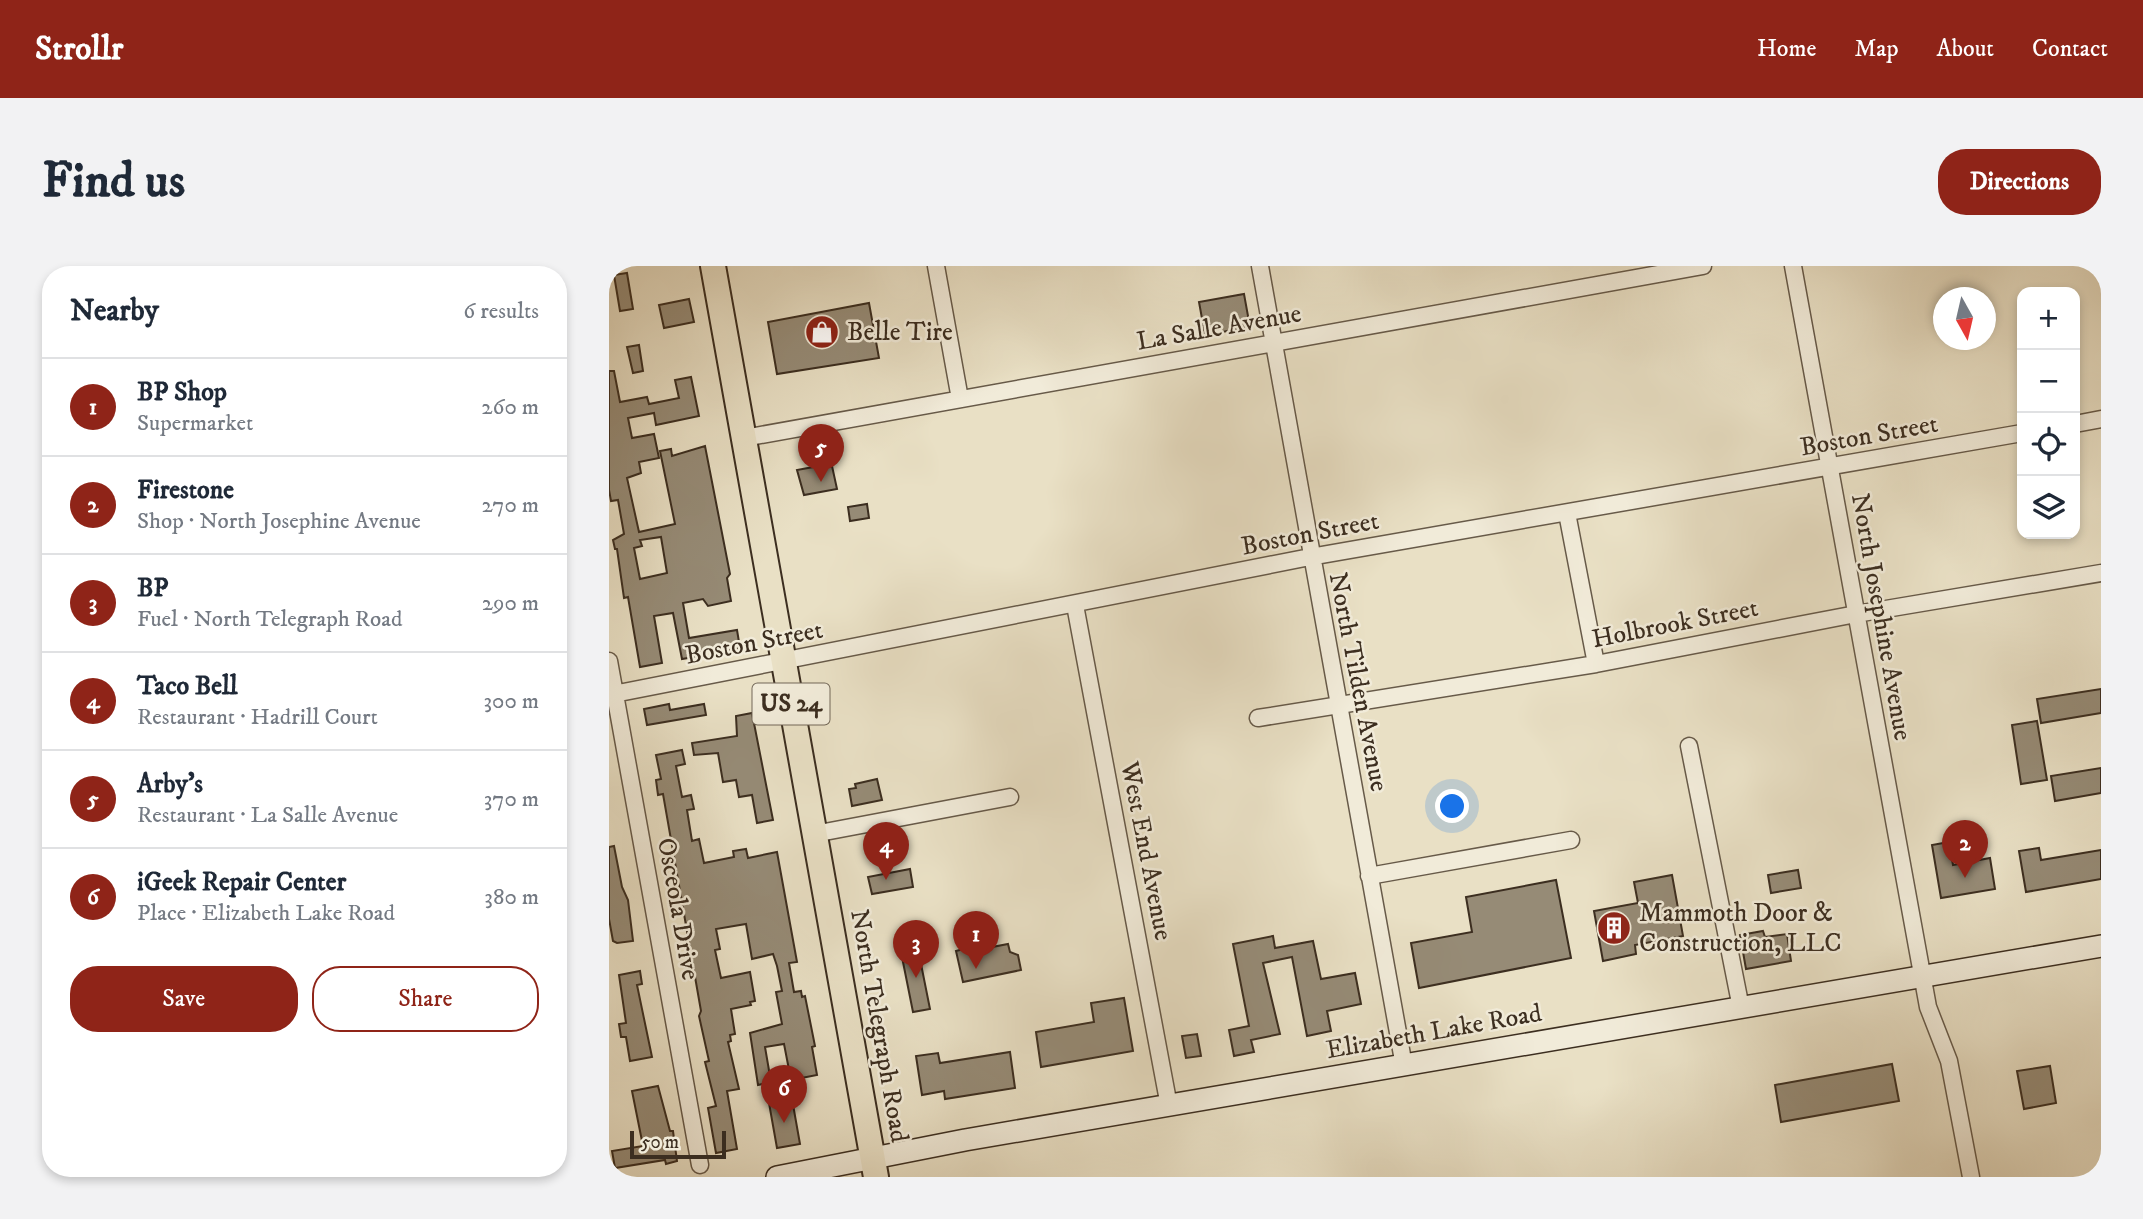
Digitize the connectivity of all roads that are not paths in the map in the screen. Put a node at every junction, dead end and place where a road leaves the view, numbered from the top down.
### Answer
1 (713, 266) edge
2 (936, 266) edge
3 (1259, 266) edge
4 (1703, 266) edge
5 (1793, 266) edge
6 (1272, 343) junction
7 (960, 399) junction
8 (2101, 419) edge
9 (2080, 423) edge
10 (2017, 434) edge
11 (744, 438) junction
12 (1828, 467) junction
13 (1567, 513) junction
14 (1310, 557) junction
15 (2101, 573) edge
16 (1075, 605) junction
17 (1856, 614) junction
18 (609, 661) edge
19 (784, 663) junction
20 (1596, 664) junction
21 (612, 694) edge
22 (1338, 705) junction
23 (1258, 718) dead end
24 (1689, 746) dead end
25 (1010, 797) dead end
26 (814, 834) junction
27 (1571, 840) dead end
28 (1370, 876) junction
29 (2101, 946) edge
30 (1923, 976) junction
31 (1741, 1008) junction
32 (1404, 1066) junction
33 (1170, 1106) junction
34 (700, 1165) dead end
35 (874, 1167) edge
36 (777, 1177) edge
37 (1971, 1177) edge

1 - 11 main road, North Telegraph Road / US 24
2 - 7 street
3 - 6 street, North Tilden Avenue
4 - 6 street, La Salle Avenue
5 - 12 street, North Josephine Avenue
6 - 7 street, La Salle Avenue
6 - 14 street, North Tilden Avenue
7 - 11 street, La Salle Avenue
8 - 9 street
10 - 12 street, Boston Street
11 - 19 main road, North Telegraph Road / US 24
12 - 13 street, Boston Street
12 - 17 street, North Josephine Avenue
13 - 14 street, Boston Street
13 - 20 street
14 - 16 street, Boston Street
14 - 22 street, North Tilden Avenue
15 - 17 street, Holbrook Street
16 - 19 street, Boston Street
16 - 33 street, West End Avenue
17 - 20 street, Holbrook Street
17 - 30 street, North Josephine Avenue
18 - 21 street, Osceola Drive
19 - 21 street, Boston Street
19 - 26 main road, North Telegraph Road / US 24
20 - 22 street, Holbrook Street
21 - 34 street, Osceola Drive
22 - 23 street, Holbrook Street
22 - 28 street, North Tilden Avenue
24 - 31 street
25 - 26 street
26 - 35 main road, North Telegraph Road / US 24
27 - 28 street
28 - 32 street, North Tilden Avenue
29 - 30 main road, Elizabeth Lake Road
30 - 31 main road, Elizabeth Lake Road
30 - 37 street, North Josephine Avenue
31 - 32 main road, Elizabeth Lake Road
32 - 33 main road, Elizabeth Lake Road
33 - 35 main road, Elizabeth Lake Road
35 - 36 main road, Elizabeth Lake Road

